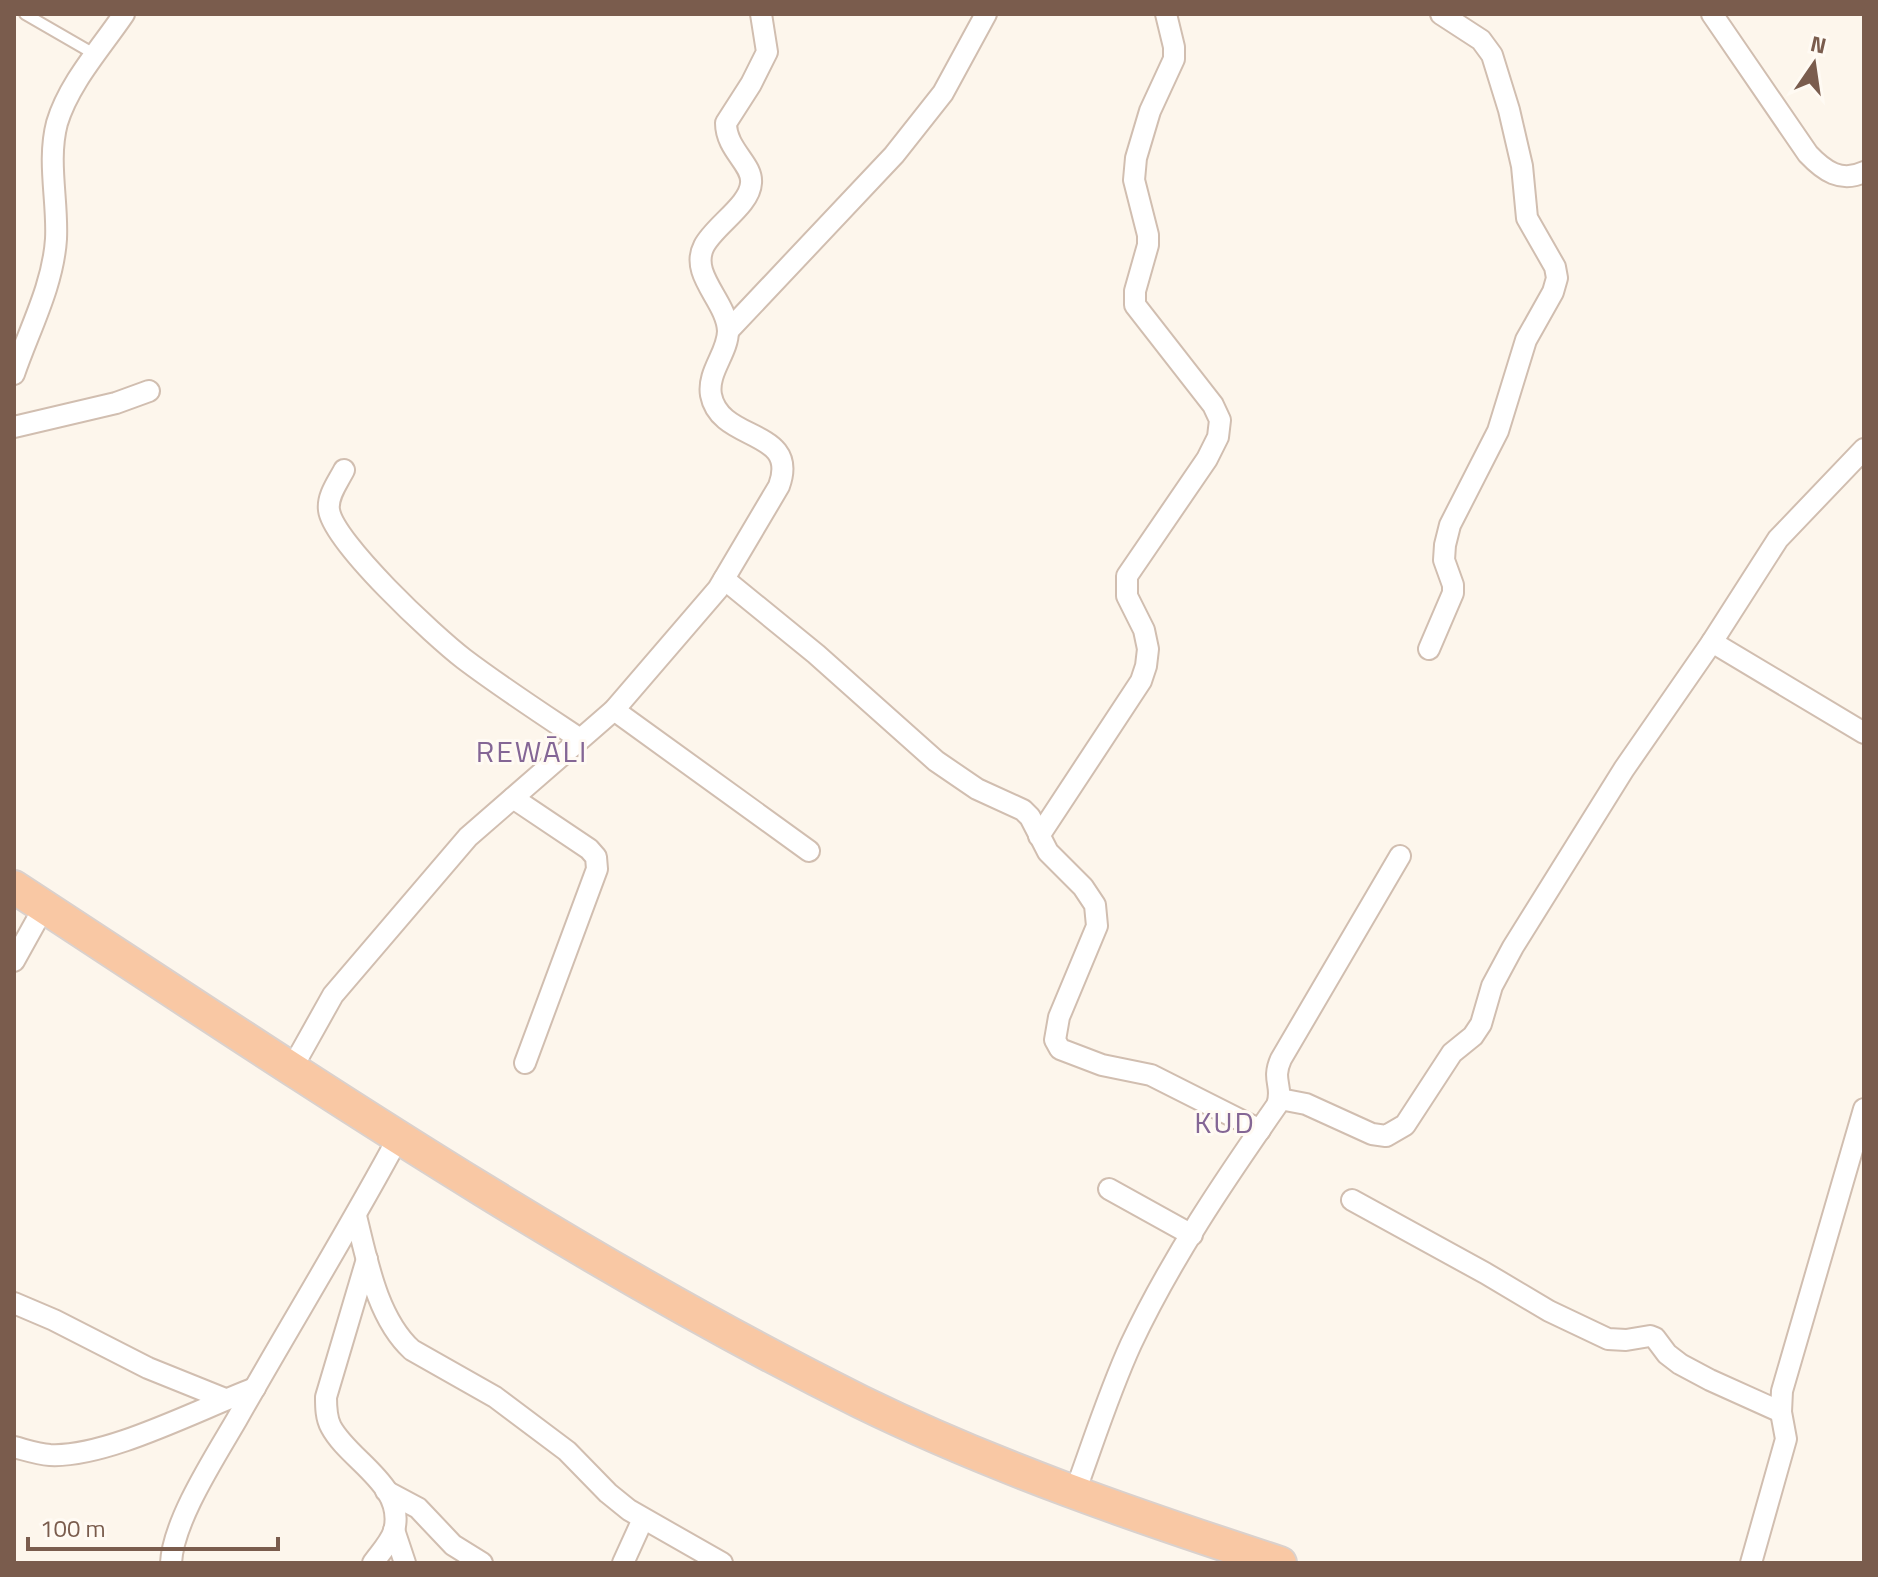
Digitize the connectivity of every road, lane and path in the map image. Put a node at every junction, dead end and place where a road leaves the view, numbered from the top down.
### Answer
1 (25, 14) edge
2 (124, 14) edge
3 (761, 14) edge
4 (986, 14) edge
5 (1166, 14) edge
6 (1441, 14) edge
7 (1712, 14) edge
8 (96, 55) junction
9 (1864, 172) edge
10 (728, 331) junction
11 (14, 374) edge
12 (149, 391) dead end
13 (14, 427) edge
14 (1864, 449) edge
15 (344, 470) dead end
16 (724, 579) junction
17 (1712, 642) junction
18 (1429, 649) dead end
19 (614, 710) junction
20 (1864, 733) edge
21 (580, 739) junction
22 (513, 798) junction
23 (1039, 836) junction
24 (809, 851) dead end
25 (1400, 856) dead end
26 (14, 887) edge
27 (44, 907) junction
28 (14, 961) edge
29 (525, 1063) dead end
30 (291, 1070) junction
31 (1280, 1099) junction
32 (1864, 1109) edge
33 (1260, 1130) junction
34 (398, 1138) junction
35 (1109, 1189) dead end
36 (1352, 1200) dead end
37 (356, 1216) junction
38 (1192, 1235) junction
39 (367, 1259) junction
40 (14, 1303) edge
41 (255, 1388) junction
42 (225, 1399) junction
43 (1781, 1412) junction
44 (14, 1447) edge
45 (386, 1491) junction
46 (1075, 1492) junction
47 (643, 1519) junction
48 (394, 1530) junction
49 (171, 1563) edge
50 (373, 1563) edge
51 (405, 1563) edge
52 (482, 1563) edge
53 (623, 1563) edge
54 (722, 1563) edge
55 (1280, 1563) edge
56 (1751, 1563) edge

1 - 8 lane
2 - 8 street
3 - 10 street
4 - 10 street
5 - 23 street
6 - 18 street
7 - 9 street
8 - 11 street
10 - 16 street
12 - 13 street
14 - 17 street
15 - 21 street
16 - 19 street
16 - 23 street
17 - 20 street
17 - 31 street
19 - 21 street
19 - 24 street
21 - 22 street
22 - 29 street
22 - 30 street
23 - 33 street
25 - 31 street
26 - 27 highway
27 - 28 street
27 - 30 highway
30 - 34 highway
31 - 33 street
32 - 43 street
33 - 38 street
34 - 37 street
34 - 46 highway
35 - 38 street
36 - 43 street
37 - 39 street
37 - 41 street
38 - 46 street
39 - 45 street
39 - 47 street
40 - 42 street
41 - 42 street
41 - 49 street
42 - 44 street
43 - 56 street
45 - 48 street
45 - 52 street
46 - 55 highway
47 - 53 street
47 - 54 street
48 - 50 street
48 - 51 street

